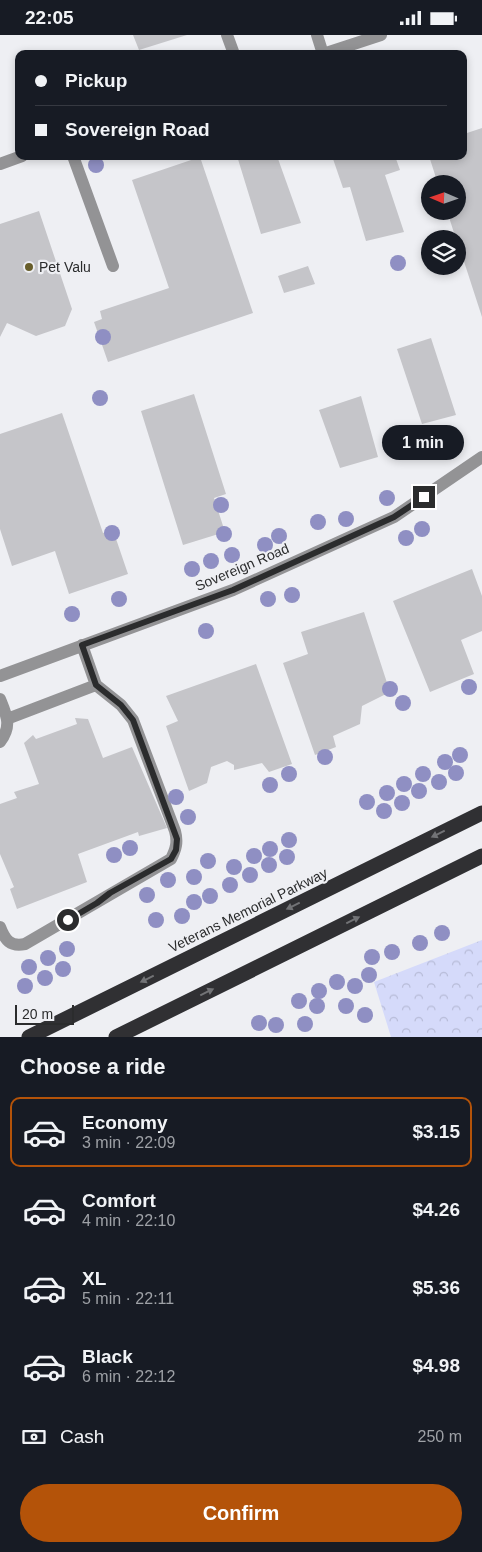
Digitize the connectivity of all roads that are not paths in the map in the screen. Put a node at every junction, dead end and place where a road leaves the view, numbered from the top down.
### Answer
1 (227, 35) edge
2 (317, 35) edge
3 (381, 35) edge
4 (233, 50) edge
5 (322, 50) edge
6 (335, 50) edge
7 (15, 159) edge
8 (74, 160) edge
9 (0, 164) edge
10 (113, 266) dead end
11 (482, 457) edge
12 (82, 645) junction
13 (0, 676) edge
14 (96, 685) junction
15 (0, 699) edge
16 (7, 719) junction
17 (0, 742) edge
18 (482, 813) edge
19 (482, 856) edge
20 (0, 927) edge
21 (29, 1037) edge
22 (116, 1037) edge

1 - 4 street
2 - 5 street
3 - 6 street
7 - 9 street
8 - 10 street
11 - 12 street, Sovereign Road
12 - 13 street, Sovereign Road
12 - 14 street
14 - 16 street
14 - 20 street
15 - 16 street
16 - 17 street
18 -> 21 highway, Veterans Memorial Parkway
22 -> 19 highway

